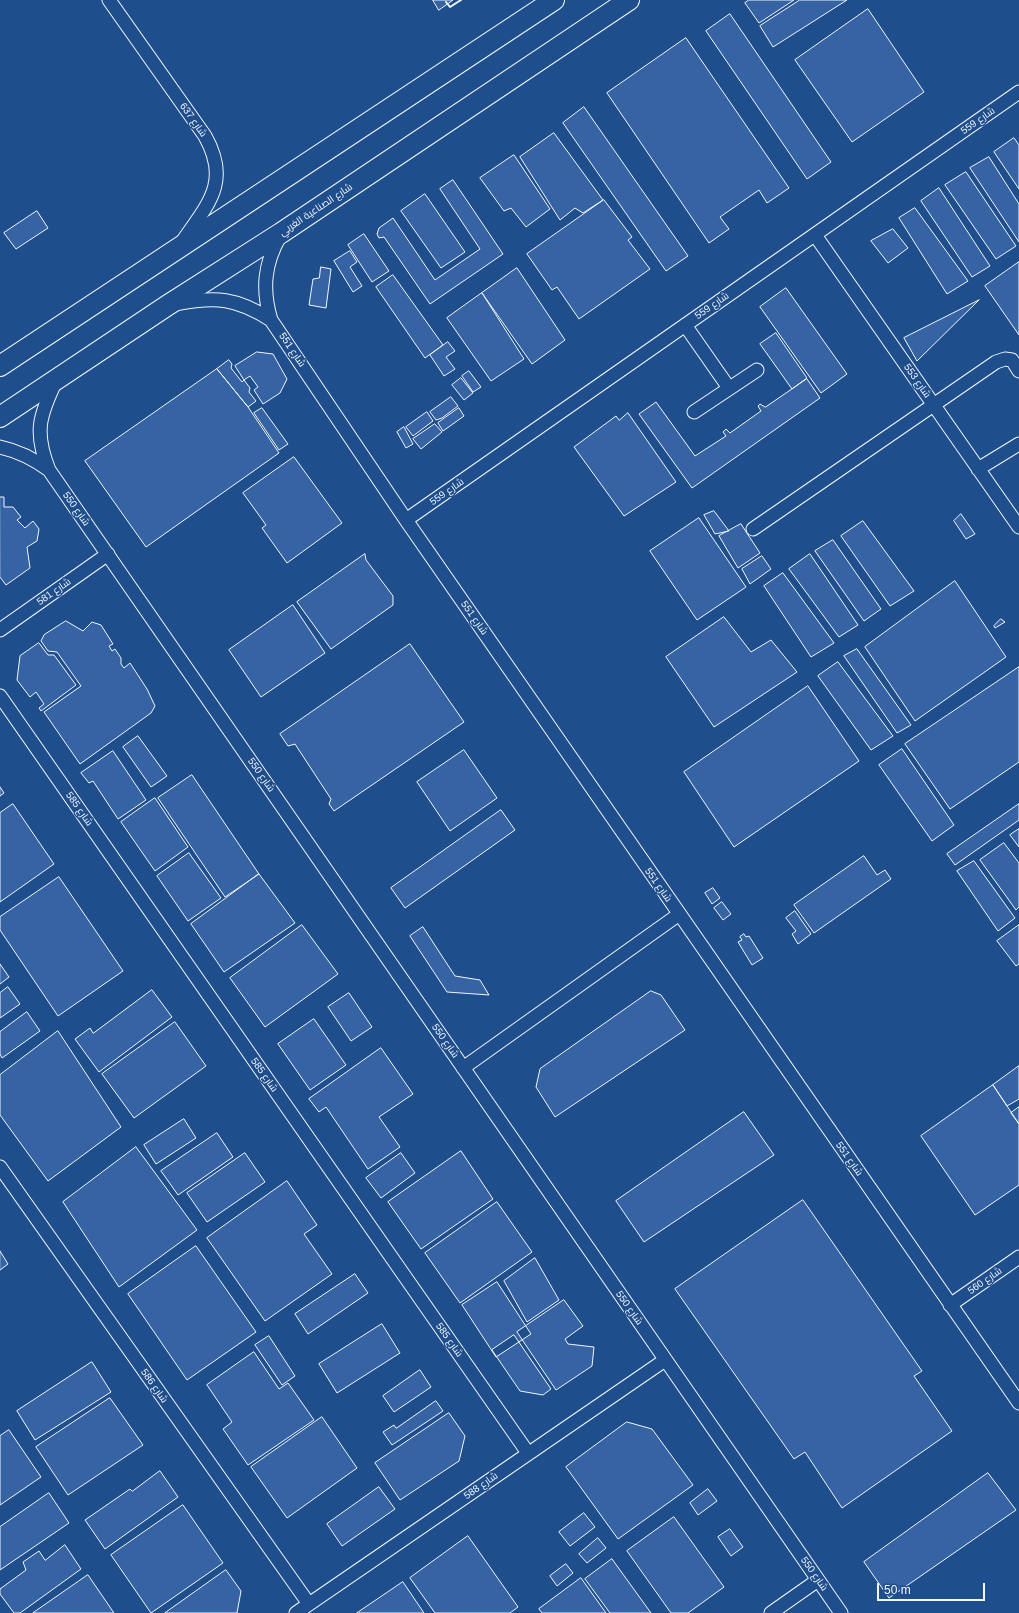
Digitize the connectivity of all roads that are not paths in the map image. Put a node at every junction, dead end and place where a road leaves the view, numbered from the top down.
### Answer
1 (109, 0) edge
2 (554, 0) edge
3 (629, 0) edge
4 (1019, 92) edge
5 (281, 233) junction
6 (815, 234) junction
7 (178, 248) junction
8 (168, 305) junction
9 (271, 320) junction
10 (686, 325) junction
11 (0, 366) edge
12 (757, 370) dead end
13 (1019, 371) edge
14 (57, 379) junction
15 (729, 388) junction
16 (934, 405) junction
17 (694, 412) dead end
18 (0, 417) edge
19 (1019, 444) edge
20 (0, 448) edge
21 (978, 469) junction
22 (49, 470) junction
23 (406, 520) junction
24 (1019, 527) edge
25 (753, 529) dead end
26 (108, 554) junction
27 (0, 630) edge
28 (0, 696) edge
29 (678, 915) junction
30 (463, 1068) junction
31 (0, 1166) edge
32 (1019, 1257) edge
33 (950, 1305) junction
34 (665, 1360) junction
35 (1019, 1403) edge
36 (528, 1453) junction
37 (818, 1580) junction
38 (309, 1604) junction
39 (296, 1613) edge
40 (771, 1613) edge
41 (841, 1613) edge

1 - 7 street, شارع 637
2 - 7 main road
3 - 5 main road, شارع الصناعية الغربي
4 - 6 street, شارع 559
5 - 8 main road, شارع الصناعية الغربي
5 - 9 street, شارع 551
6 - 10 street, شارع 559
6 - 16 street, شارع 553
7 - 11 main road
8 - 9 street, شارع 551
8 - 14 main road, شارع الصناعية الغربي
9 - 23 street, شارع 551
10 - 15 street
10 - 23 street, شارع 559
12 - 15 street
13 - 16 street
14 - 18 main road, شارع الصناعية الغربي
14 - 22 street, شارع 550
15 - 17 street
16 - 21 street, شارع 553
16 - 25 street
19 - 21 street
20 - 22 street, شارع 550
21 - 24 street, شارع 553
22 - 26 street, شارع 550
23 - 29 street, شارع 551
26 - 27 street, شارع 581
26 - 30 street, شارع 550
28 - 36 street, شارع 585
29 - 30 street
29 - 33 street, شارع 551
30 - 34 street, شارع 550
31 - 38 street, شارع 586
32 - 33 street, شارع 560
33 - 35 street, شارع 551
34 - 36 street, شارع 588
34 - 37 street, شارع 550
36 - 38 street, شارع 588
37 - 40 street
37 - 41 street, شارع 550
38 - 39 street, شارع 588

